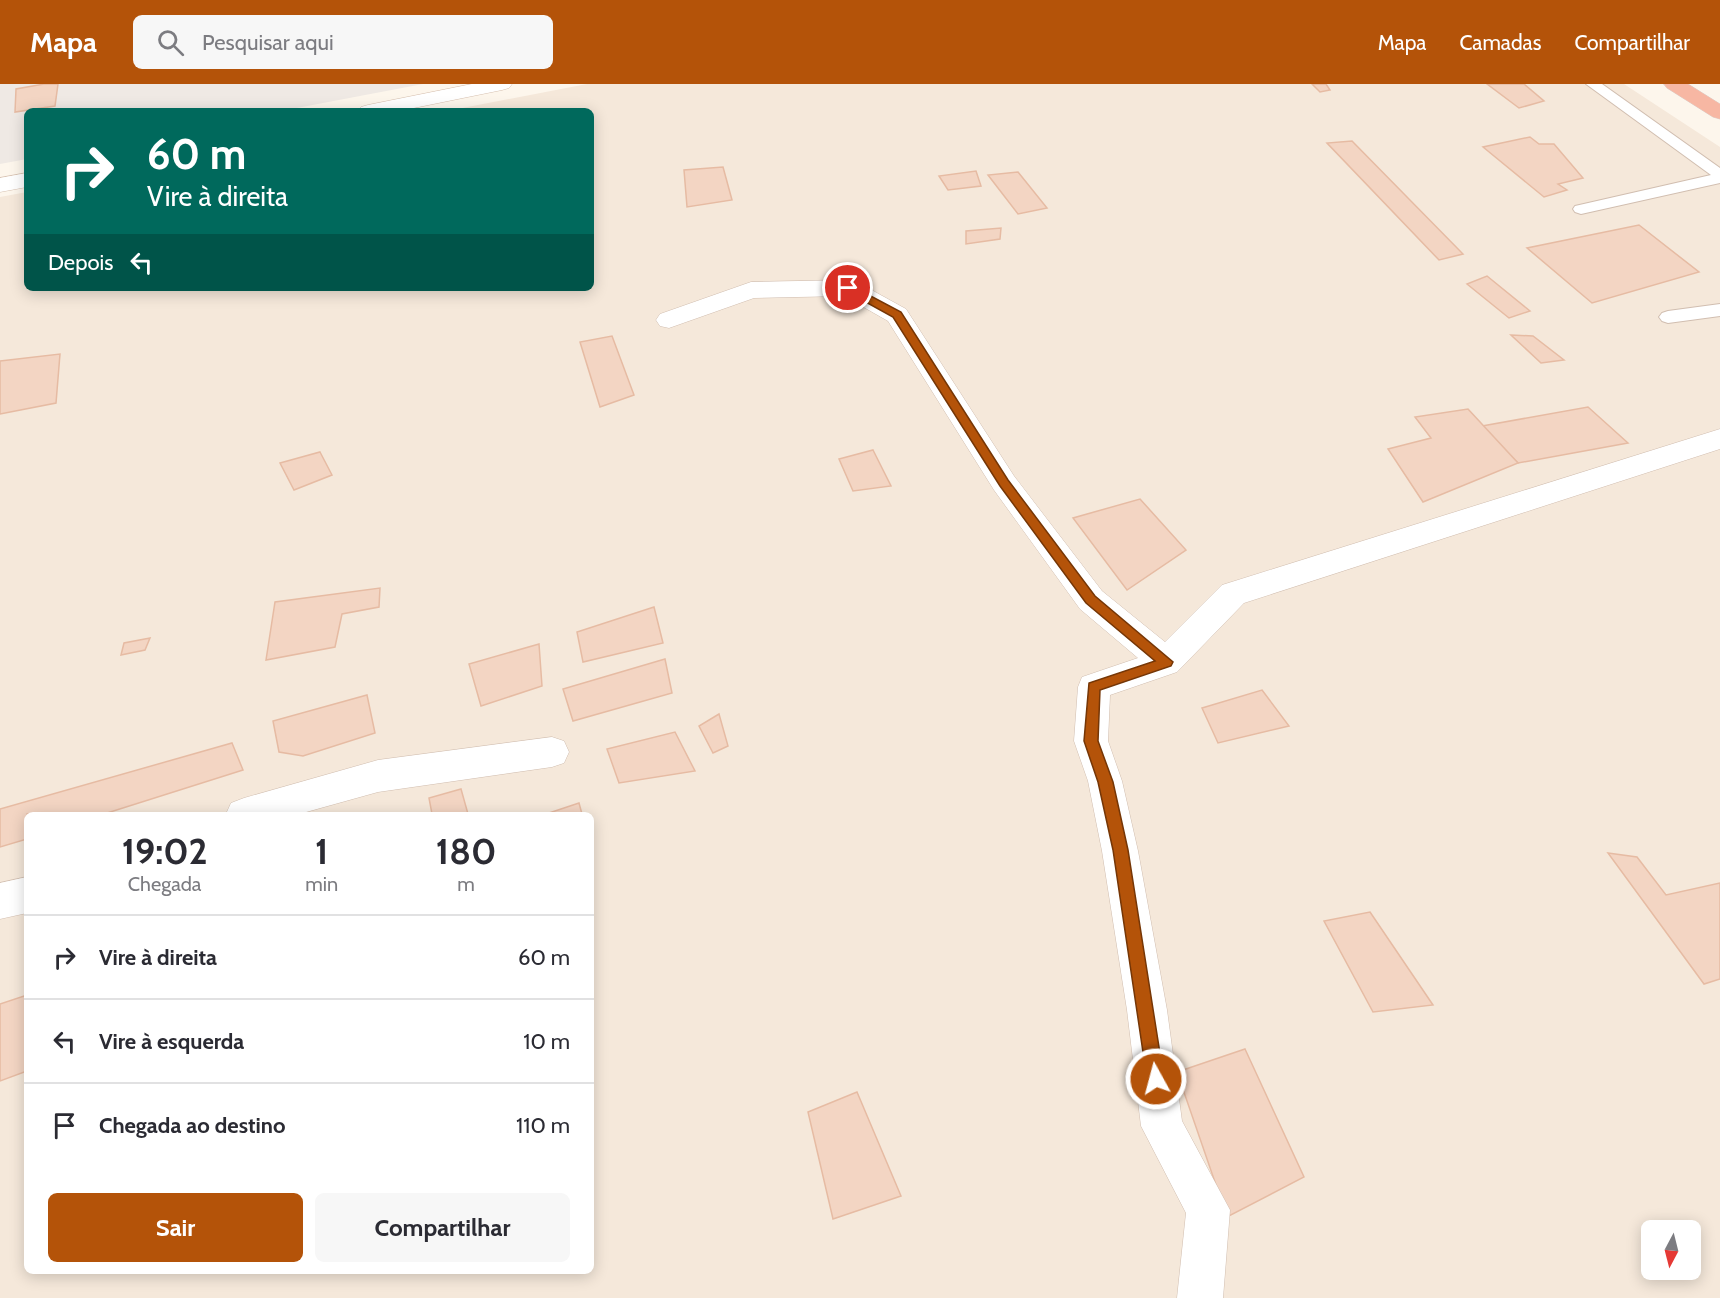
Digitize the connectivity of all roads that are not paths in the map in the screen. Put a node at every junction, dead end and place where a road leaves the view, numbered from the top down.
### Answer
1 (502, 84) edge
2 (1593, 84) edge
3 (1674, 84) edge
4 (383, 108) edge
5 (1720, 113) edge
6 (1720, 176) edge
7 (24, 181) edge
8 (0, 185) edge
9 (1581, 209) dead end
10 (1720, 310) edge
11 (1668, 317) dead end
12 (669, 320) dead end
13 (1720, 439) edge
14 (1166, 662) junction
15 (552, 752) dead end
16 (251, 812) edge
17 (24, 896) edge
18 (0, 901) edge
19 (1200, 1298) edge

1 - 4 street
2 - 6 lane
3 - 5 highway
6 - 9 lane
7 - 8 street
10 - 11 lane
12 - 14 street
13 - 14 street
14 - 19 street
15 - 16 street
17 - 18 street

